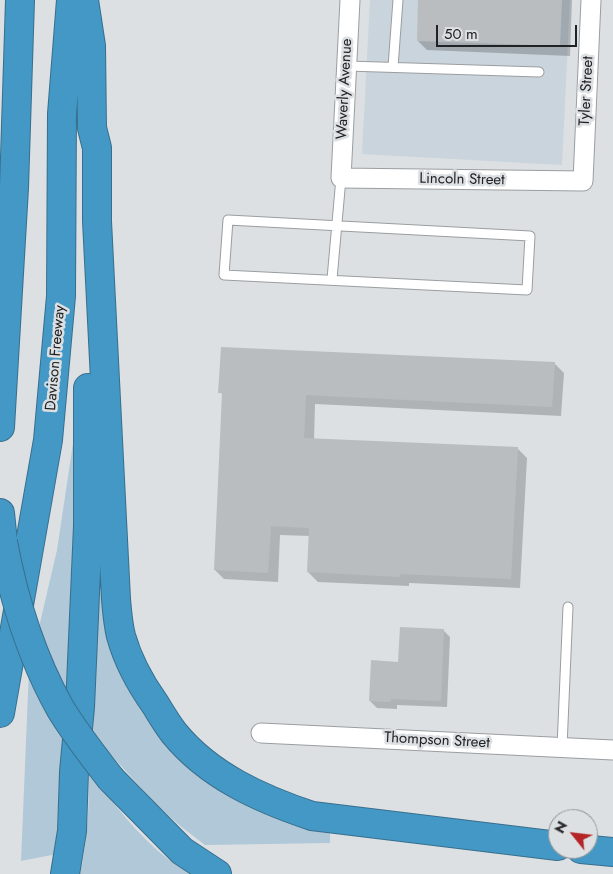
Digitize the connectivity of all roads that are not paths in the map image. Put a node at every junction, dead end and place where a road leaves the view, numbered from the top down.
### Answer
1 (20, 0) edge
2 (71, 0) edge
3 (84, 0) edge
4 (350, 0) edge
5 (398, 0) edge
6 (591, 0) edge
7 (347, 66) junction
8 (393, 67) junction
9 (539, 72) dead end
10 (92, 128) junction
11 (341, 178) junction
12 (583, 181) joint
13 (337, 224) junction
14 (332, 279) junction
15 (0, 427) edge
16 (0, 512) edge
17 (568, 607) dead end
18 (0, 713) edge
19 (261, 733) dead end
20 (562, 747) junction
21 (613, 750) edge
22 (548, 845) edge
23 (598, 851) edge
24 (613, 852) edge
25 (65, 874) edge
26 (217, 874) edge

1 - 15 highway
2 - 18 highway, Davison Freeway
3 - 10 highway
4 - 7 street, Waverly Avenue
5 - 8 lane
6 - 12 street, Tyler Street
7 - 8 lane
7 - 11 street, Waverly Avenue
8 - 9 lane
10 - 22 highway
10 - 25 highway
11 - 12 street, Lincoln Street
11 - 13 lane
13 - 14 lane
13 - 14 lane
13 - 14 lane
16 - 26 highway, bridge
17 - 20 lane
19 - 20 street, Thompson Street
20 - 21 street, Thompson Street
23 - 24 highway

